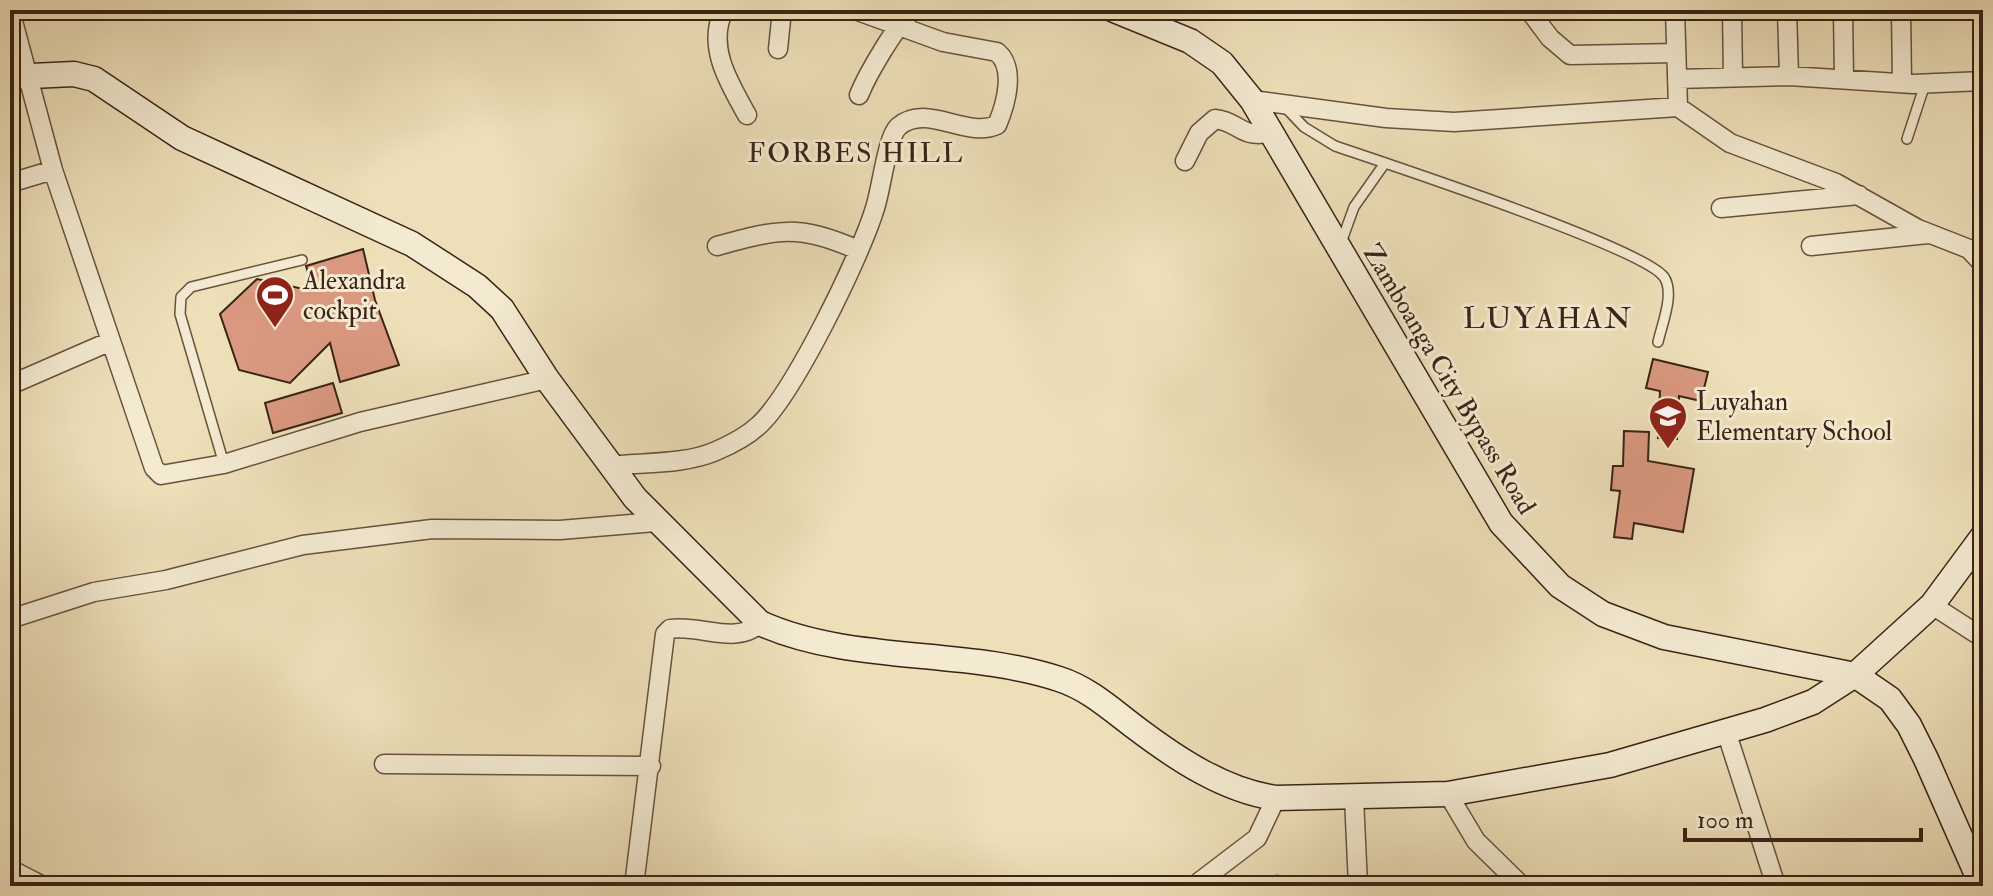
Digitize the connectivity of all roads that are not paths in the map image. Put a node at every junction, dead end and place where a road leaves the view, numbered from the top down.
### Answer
1 (10, 10) edge
2 (724, 10) edge
3 (782, 10) edge
4 (855, 10) edge
5 (1114, 10) edge
6 (1529, 10) edge
7 (1675, 10) edge
8 (1732, 10) edge
9 (1787, 10) edge
10 (1843, 10) edge
11 (1901, 10) edge
12 (904, 16) edge
13 (778, 49) dead end
14 (1676, 53) junction
15 (19, 76) edge
16 (1789, 76) junction
17 (1733, 77) junction
18 (1677, 79) junction
19 (1844, 79) junction
20 (1983, 81) edge
21 (1902, 83) junction
22 (1925, 84) junction
23 (859, 95) dead end
24 (1252, 100) junction
25 (1284, 105) junction
26 (1678, 107) junction
27 (747, 115) dead end
28 (1268, 133) junction
29 (1907, 139) dead end
30 (1185, 161) dead end
31 (1385, 163) junction
32 (53, 170) junction
33 (10, 183) edge
34 (1859, 195) junction
35 (1721, 208) dead end
36 (1930, 234) junction
37 (717, 246) dead end
38 (1811, 246) dead end
39 (1976, 248) edge
40 (858, 250) junction
41 (1338, 250) junction
42 (302, 260) dead end
43 (1983, 264) edge
44 (111, 341) junction
45 (1658, 342) dead end
46 (547, 379) junction
47 (10, 385) edge
48 (224, 464) junction
49 (608, 466) junction
50 (655, 522) junction
51 (1983, 536) edge
52 (1932, 605) junction
53 (10, 619) edge
54 (760, 623) junction
55 (1983, 638) edge
56 (1855, 675) junction
57 (1726, 731) junction
58 (384, 764) dead end
59 (651, 766) junction
60 (1448, 794) junction
61 (1354, 797) junction
62 (1276, 798) junction
63 (10, 869) edge
64 (1505, 878) edge
65 (43, 886) edge
66 (634, 886) edge
67 (1194, 886) edge
68 (1358, 886) edge
69 (1522, 886) edge
70 (1776, 886) edge
71 (1982, 886) edge

1 - 15 street
2 - 27 street
3 - 13 street
4 - 12 street
5 - 24 street, Zamboanga City Bypass Road
6 - 14 street
7 - 14 street
8 - 17 street
9 - 16 street
10 - 19 street
11 - 21 street
12 - 23 street
12 - 40 street
14 - 18 street
15 - 32 street
15 - 46 street
16 - 17 street
16 - 19 street
17 - 18 street
18 - 26 street
19 - 21 street
20 - 22 street
21 - 22 street
22 - 29 lane
24 - 25 street
24 - 28 street, Zamboanga City Bypass Road
25 - 26 street
25 - 31 lane
26 - 34 street
28 - 30 street
28 - 41 street, Zamboanga City Bypass Road
31 - 41 lane
31 - 45 lane
32 - 33 street
32 - 44 street
34 - 35 street
34 - 36 street
36 - 38 street
36 - 39 street
37 - 40 street
39 - 43 street
40 - 49 street
41 - 56 street, Zamboanga City Bypass Road
42 - 48 lane
44 - 47 street
44 - 48 street
46 - 48 street
46 - 49 street
49 - 50 street
50 - 53 street
50 - 54 street
51 - 52 street
52 - 55 street
52 - 56 street
54 - 59 street
54 - 62 street
56 - 57 street
56 - 71 street, Zamboanga City Bypass Road
57 - 60 street
57 - 70 street
58 - 59 street
59 - 66 street
60 - 61 street
60 - 64 street
61 - 62 street
61 - 68 street
62 - 67 street
63 - 65 street
64 - 69 street

